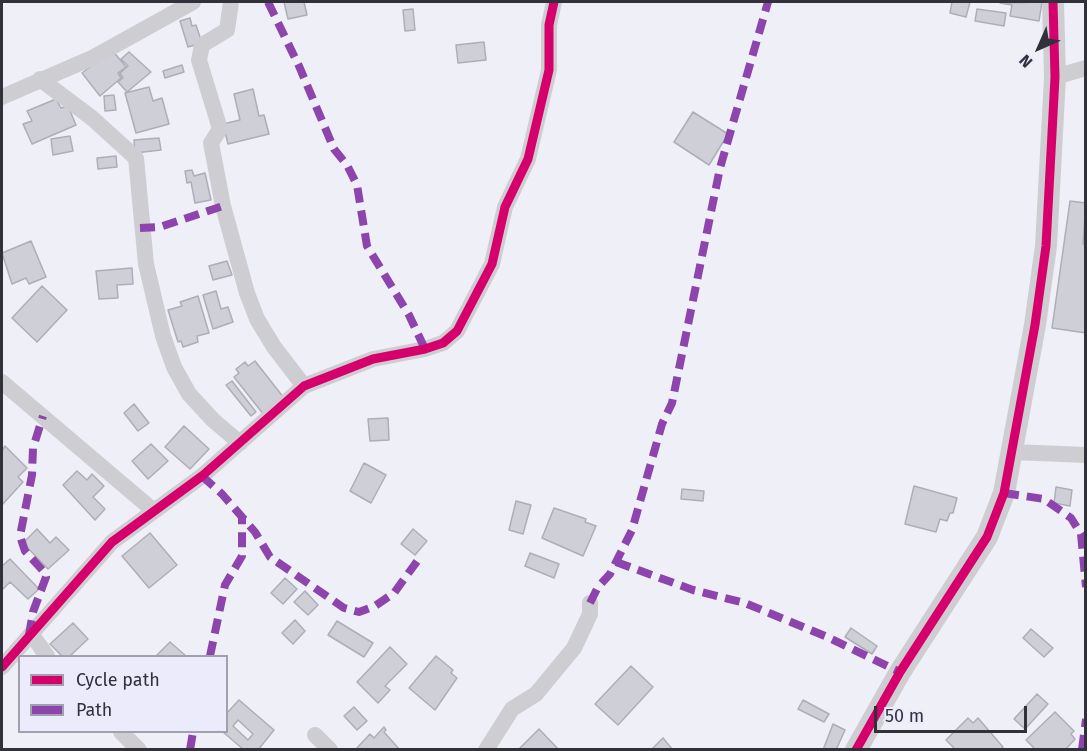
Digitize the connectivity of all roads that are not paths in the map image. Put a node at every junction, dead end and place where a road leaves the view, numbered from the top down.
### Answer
1 (193, 2) edge
2 (231, 2) edge
3 (554, 2) edge
4 (1053, 2) edge
5 (1086, 68) edge
6 (1055, 77) junction
7 (40, 79) junction
8 (2, 97) edge
9 (2, 382) edge
10 (304, 386) junction
11 (240, 442) junction
12 (1013, 452) junction
13 (1086, 455) edge
14 (154, 512) junction
15 (590, 603) dead end
16 (33, 635) junction
17 (46, 655) edge
18 (2, 667) edge
19 (122, 733) edge
20 (315, 735) dead end
21 (139, 750) edge
22 (330, 750) edge
23 (486, 750) edge
24 (856, 750) edge

1 - 7 street
2 - 10 street
3 - 10 street
4 - 6 street
5 - 6 street
6 - 12 street
7 - 8 street
7 - 11 street
9 - 14 street
10 - 11 street
11 - 14 street
12 - 13 street
12 - 24 street
14 - 16 street
15 - 23 street
16 - 17 street
16 - 18 street
19 - 21 street
20 - 22 street

